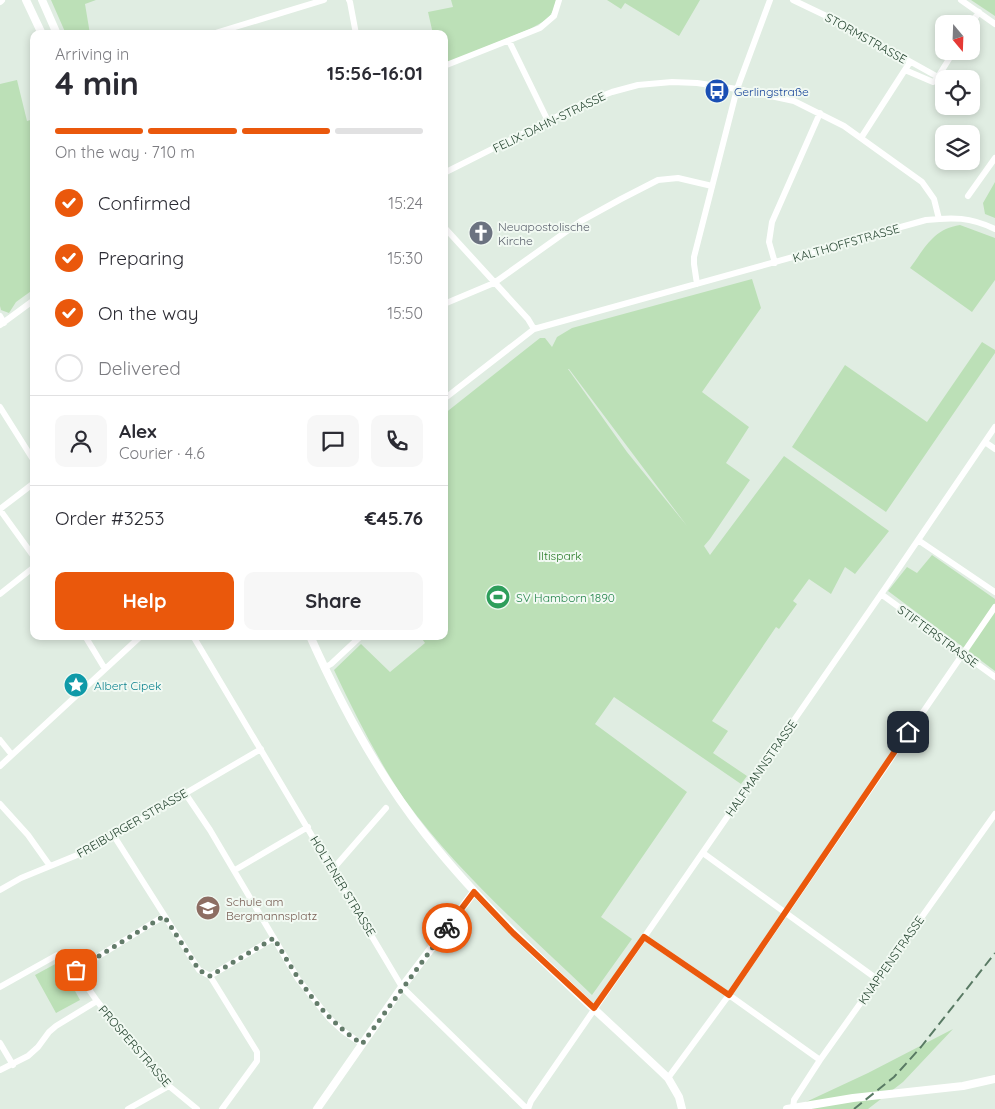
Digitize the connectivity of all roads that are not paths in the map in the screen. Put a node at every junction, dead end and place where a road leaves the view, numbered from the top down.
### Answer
1 (26, 0) edge
2 (42, 0) edge
3 (324, 0) edge
4 (348, 0) edge
5 (559, 0) edge
6 (770, 0) edge
7 (793, 0) edge
8 (961, 0) edge
9 (979, 12) junction
10 (977, 15) edge
11 (995, 24) edge
12 (40, 30) edge
13 (55, 30) edge
14 (225, 30) edge
15 (355, 30) edge
16 (509, 41) junction
17 (910, 62) junction
18 (448, 64) edge
19 (905, 70) junction
20 (935, 75) edge
21 (935, 80) edge
22 (737, 88) junction
23 (820, 113) junction
24 (548, 121) junction
25 (861, 138) junction
26 (995, 158) edge
27 (448, 171) edge
28 (712, 186) junction
29 (968, 196) dead end
30 (939, 219) junction
31 (995, 229) edge
32 (448, 231) edge
33 (775, 263) junction
34 (494, 282) junction
35 (697, 284) junction
36 (448, 302) edge
37 (30, 303) edge
38 (0, 316) edge
39 (2, 324) edge
40 (534, 329) junction
41 (448, 396) edge
42 (0, 407) edge
43 (995, 427) edge
44 (985, 442) junction
45 (995, 449) edge
46 (30, 455) edge
47 (30, 487) edge
48 (0, 510) edge
49 (918, 540) junction
50 (30, 551) edge
51 (30, 570) edge
52 (995, 592) edge
53 (0, 594) edge
54 (881, 594) junction
55 (995, 608) edge
56 (87, 640) edge
57 (137, 640) edge
58 (196, 640) edge
59 (312, 640) edge
60 (357, 640) edge
61 (962, 653) junction
62 (324, 668) junction
63 (105, 669) junction
64 (995, 677) edge
65 (0, 740) edge
66 (261, 749) junction
67 (12, 755) junction
68 (0, 766) edge
69 (185, 793) junction
70 (0, 804) edge
71 (386, 808) dead end
72 (995, 814) edge
73 (308, 827) junction
74 (114, 836) junction
75 (703, 853) junction
76 (50, 866) junction
77 (333, 869) junction
78 (234, 870) junction
79 (0, 890) edge
80 (474, 892) junction
81 (786, 912) junction
82 (164, 916) junction
83 (644, 937) junction
84 (274, 938) junction
85 (76, 970) junction
86 (210, 976) junction
87 (877, 979) junction
88 (402, 987) junction
89 (0, 988) edge
90 (729, 995) junction
91 (97, 1001) junction
92 (594, 1008) junction
93 (0, 1044) edge
94 (362, 1044) junction
95 (820, 1060) junction
96 (13, 1065) junction
97 (0, 1070) edge
98 (668, 1078) junction
99 (995, 1080) edge
100 (169, 1086) junction
101 (128, 1109) edge
102 (197, 1109) edge
103 (222, 1109) edge
104 (318, 1109) edge
105 (528, 1109) edge
106 (682, 1109) edge
107 (790, 1109) edge

1 - 12 street
2 - 13 street
3 - 14 street
4 - 15 street
5 - 16 street
6 - 22 street
7 - 17 street, STORMSTRASSE
8 - 9 street
9 - 10 street
9 - 11 street
16 - 18 street
16 - 24 street
17 - 19 street
17 - 20 street, STORMSTRASSE
19 - 21 street, STORMSTRASSE
19 - 25 street
22 - 23 street, FELIX-DAHN-STRASSE
22 - 24 street, FELIX-DAHN-STRASSE
22 - 28 street
23 - 25 street, FELIX-DAHN-STRASSE
23 - 33 street
24 - 27 street, FELIX-DAHN-STRASSE
25 - 30 street, FELIX-DAHN-STRASSE
26 - 29 street
28 - 34 street
28 - 35 street
30 - 31 street, KALTHOFFSTRASSE
30 - 33 street, KALTHOFFSTRASSE
32 - 34 street
33 - 35 street, KALTHOFFSTRASSE
34 - 36 street
34 - 40 street
35 - 40 street
37 - 39 street
38 - 39 street
40 - 41 street
42 - 46 street
43 - 44 street, HALFMANNSTRASSE
44 - 45 street
44 - 49 street, HALFMANNSTRASSE
47 - 48 street
48 - 50 street
49 - 52 street
49 - 54 street, HALFMANNSTRASSE
51 - 53 street
54 - 61 street, STIFTERSTRASSE
54 - 75 street, HALFMANNSTRASSE
55 - 61 street
56 - 63 street
57 - 63 street
58 - 66 street, HOLTENER STRASSE
59 - 62 street
60 - 62 street
61 - 64 street, STIFTERSTRASSE
61 - 81 street
62 - 80 street
63 - 67 street
65 - 67 street
66 - 69 street, FREIBURGER STRASSE
66 - 73 street, HOLTENER STRASSE
67 - 68 street
69 - 74 street, FREIBURGER STRASSE
69 - 78 street
70 - 76 street
71 - 77 street
72 - 87 street, KNAPPENSTRASSE
73 - 77 street, HOLTENER STRASSE
73 - 78 street
74 - 76 street, FREIBURGER STRASSE
74 - 82 street
75 - 81 street
75 - 83 street, HALFMANNSTRASSE
76 - 79 street, FREIBURGER STRASSE
77 - 88 street, HOLTENER STRASSE
78 - 84 street
80 - 88 street
80 - 92 street
81 - 87 street
81 - 90 street
82 - 85 street
82 - 86 street
83 - 90 street
83 - 92 street, HALFMANNSTRASSE
84 - 86 street
84 - 94 street
85 - 89 street, PROSPERSTRASSE
85 - 91 street, PROSPERSTRASSE
86 - 103 street
87 - 95 street, KNAPPENSTRASSE
88 - 94 street
88 - 105 street, HOLTENER STRASSE
90 - 95 street
90 - 98 street
91 - 96 street
91 - 100 street, PROSPERSTRASSE
92 - 98 street
92 - 105 street, HALFMANNSTRASSE
93 - 96 street
94 - 104 street
95 - 107 street, KNAPPENSTRASSE
96 - 97 street
98 - 106 street
99 - 107 street
100 - 101 street
100 - 102 street, PROSPERSTRASSE

